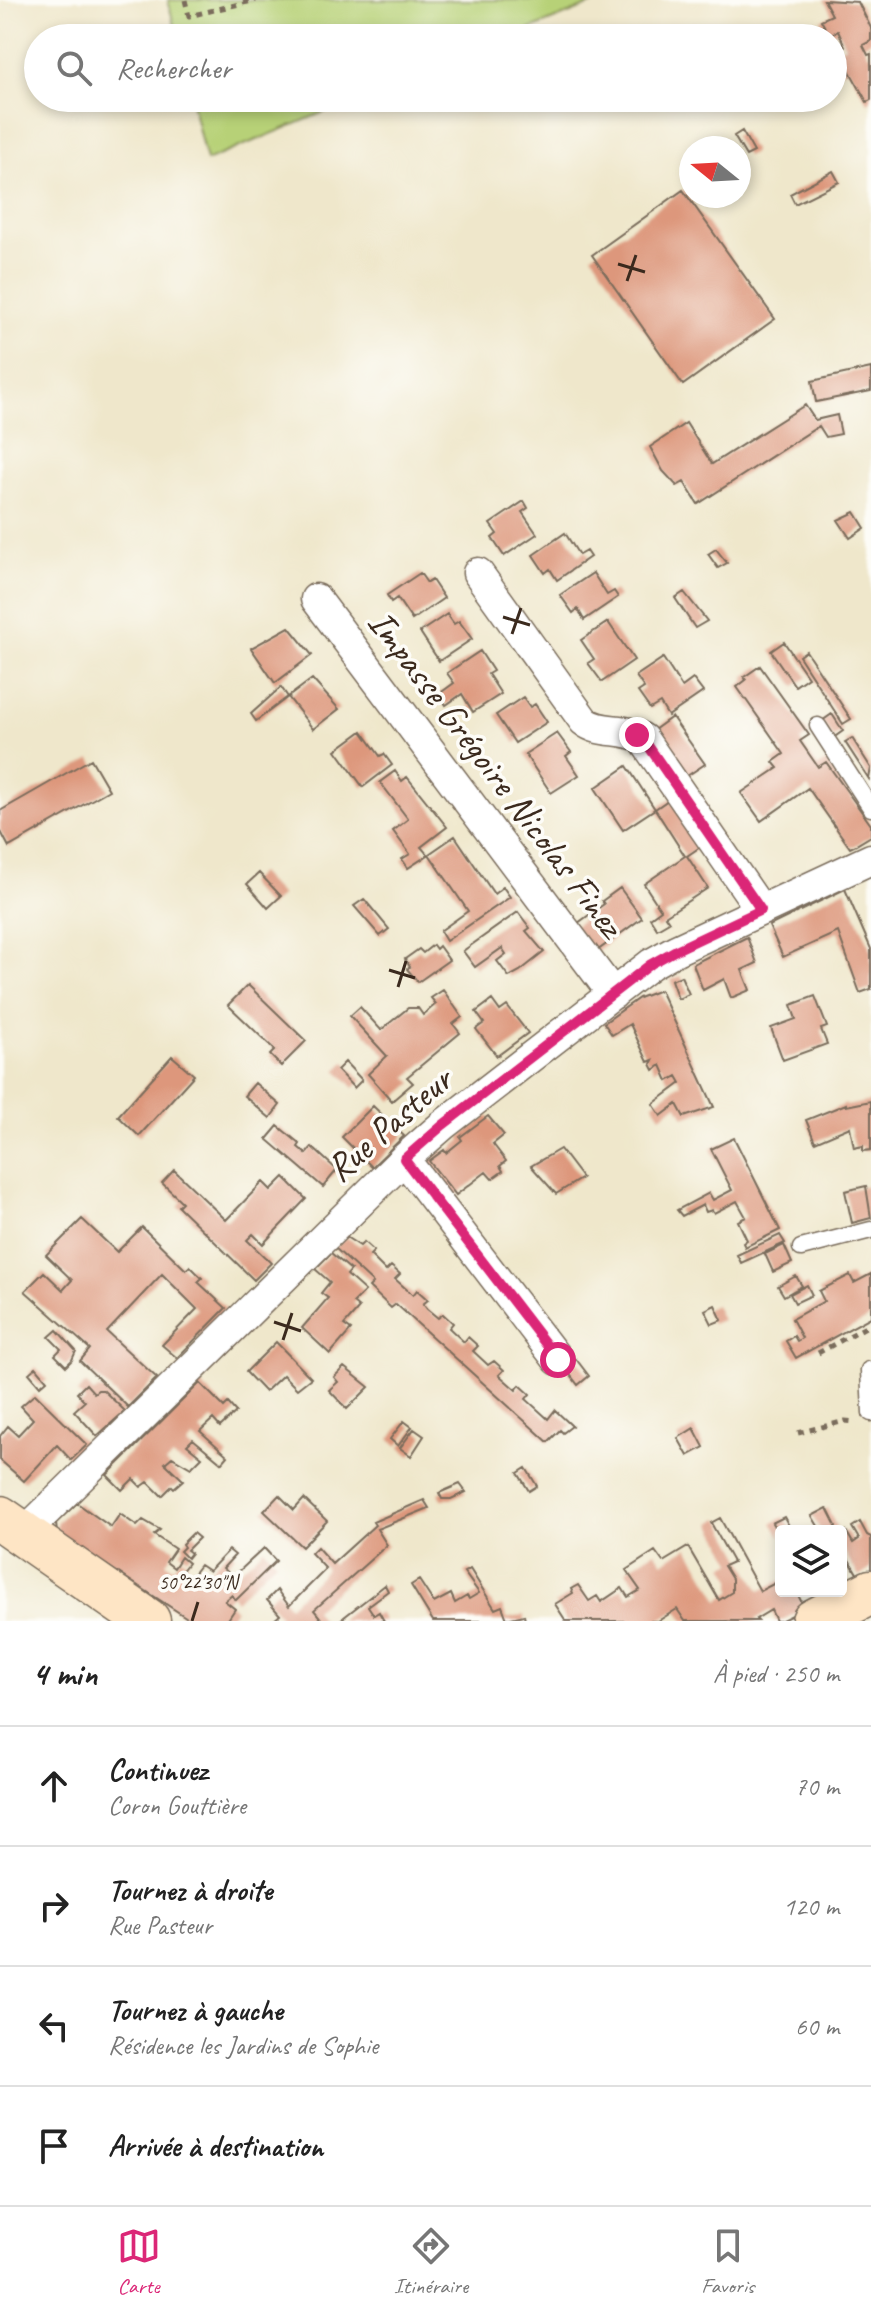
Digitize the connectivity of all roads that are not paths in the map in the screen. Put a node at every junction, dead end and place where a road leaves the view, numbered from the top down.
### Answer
1 (478, 573) dead end
2 (316, 599) dead end
3 (818, 726) dead end
4 (871, 808) edge
5 (871, 859) edge
6 (761, 910) junction
7 (613, 994) junction
8 (404, 1159) junction
9 (871, 1230) edge
10 (801, 1248) dead end
11 (558, 1360) dead end
12 (869, 1370) edge
13 (866, 1418) edge
14 (12, 1526) edge
15 (871, 1592) edge
16 (148, 1621) edge
17 (814, 1621) edge

1 - 6 street
2 - 7 street, Impasse Grégoire Nicolas Finez
3 - 4 lane
5 - 6 street, Rue Pasteur
6 - 7 street, Rue Pasteur
7 - 8 street, Rue Pasteur
8 - 11 street
8 - 14 street, Rue Pasteur
9 - 10 lane
12 - 13 lane
14 - 16 street
15 - 17 street

